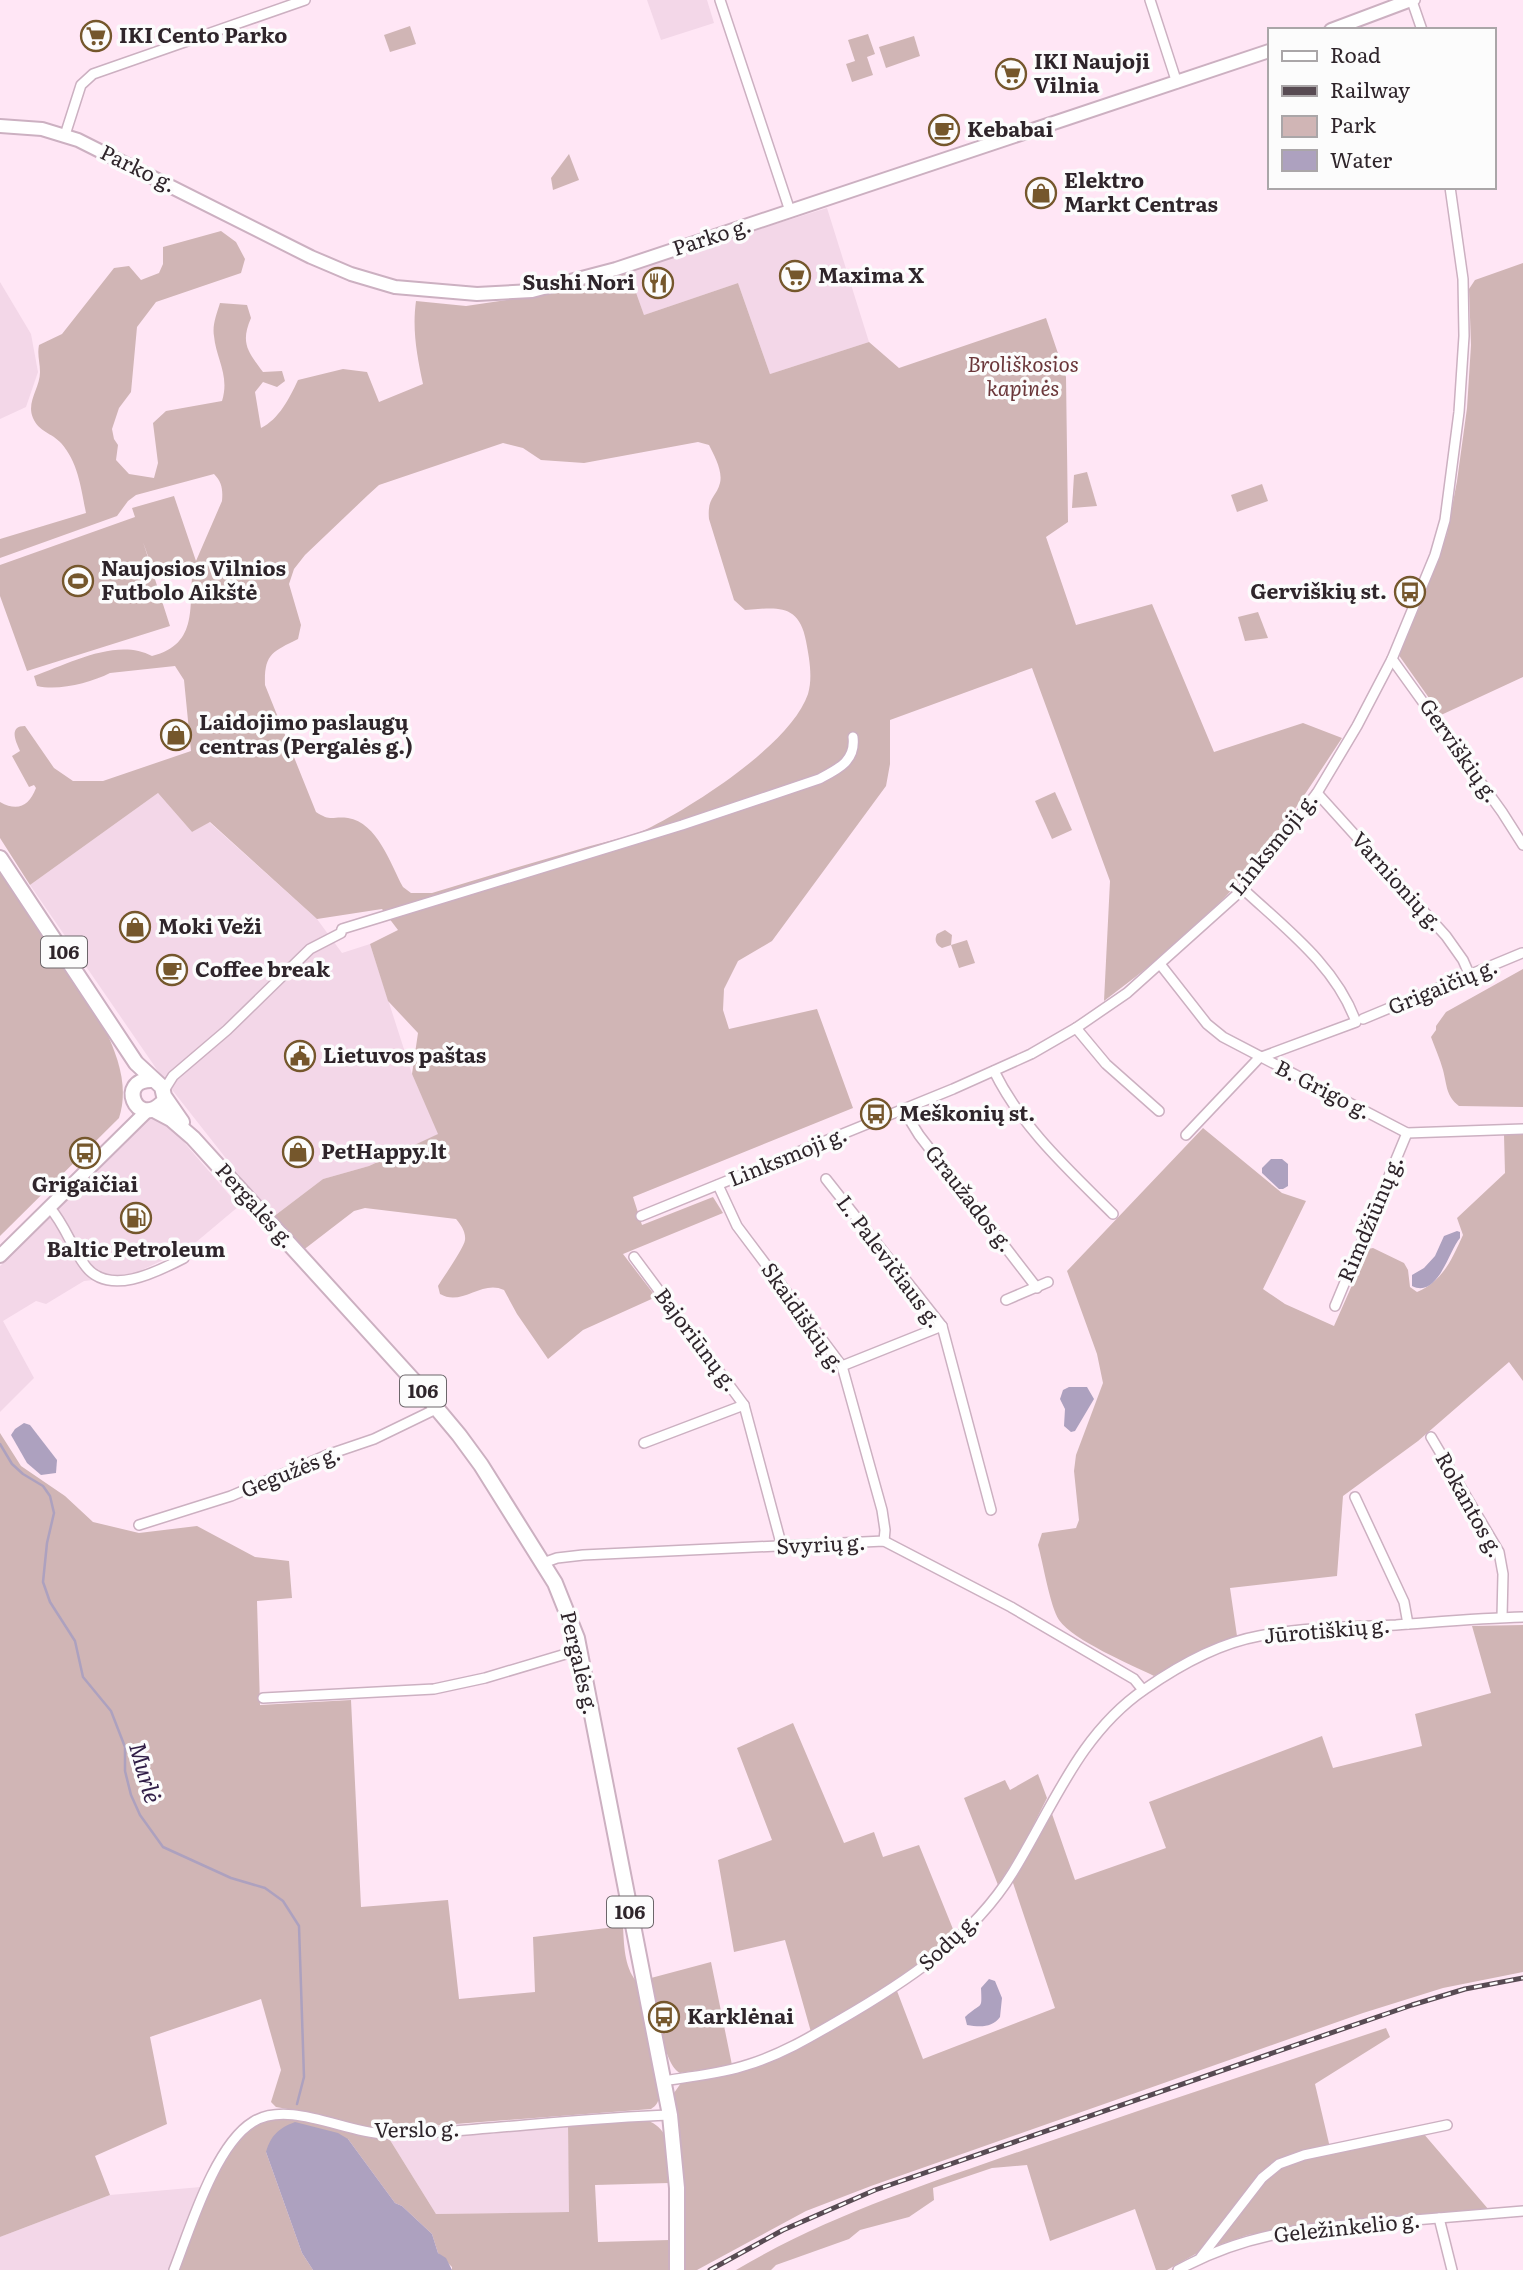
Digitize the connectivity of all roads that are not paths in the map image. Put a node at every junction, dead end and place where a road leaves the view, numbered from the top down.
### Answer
1 (271, 0) edge
2 (305, 0) edge
3 (720, 0) edge
4 (1150, 0) edge
5 (1413, 0) edge
6 (274, 10) junction
7 (1336, 28) edge
8 (1421, 28) edge
9 (1268, 51) edge
10 (1177, 83) junction
11 (0, 126) edge
12 (65, 135) junction
13 (1450, 189) edge
14 (790, 211) junction
15 (1392, 659) junction
16 (852, 737) dead end
17 (1317, 793) junction
18 (1523, 845) edge
19 (0, 858) edge
20 (1243, 889) junction
21 (1522, 953) edge
22 (1160, 964) junction
23 (1470, 976) junction
24 (1359, 1021) junction
25 (1076, 1028) junction
26 (125, 1047) junction
27 (1259, 1058) junction
28 (994, 1071) junction
29 (135, 1086) junction
30 (158, 1087) junction
31 (134, 1102) junction
32 (903, 1109) junction
33 (150, 1110) junction
34 (1159, 1111) dead end
35 (1523, 1129) edge
36 (1407, 1133) junction
37 (1186, 1136) dead end
38 (192, 1138) junction
39 (99, 1157) junction
40 (826, 1179) dead end
41 (718, 1185) junction
42 (50, 1208) junction
43 (1113, 1214) dead end
44 (641, 1216) dead end
45 (0, 1256) edge
46 (634, 1257) dead end
47 (184, 1258) dead end
48 (1048, 1282) dead end
49 (1037, 1287) junction
50 (1006, 1300) dead end
51 (1335, 1306) dead end
52 (942, 1326) junction
53 (842, 1366) junction
54 (744, 1405) junction
55 (438, 1409) junction
56 (1431, 1437) dead end
57 (644, 1443) dead end
58 (1354, 1497) dead end
59 (991, 1510) dead end
60 (139, 1525) dead end
61 (884, 1541) junction
62 (782, 1547) junction
63 (543, 1563) junction
64 (1502, 1617) junction
65 (1523, 1617) edge
66 (1408, 1624) junction
67 (579, 1650) junction
68 (1143, 1690) junction
69 (262, 1698) dead end
70 (664, 2081) junction
71 (670, 2115) junction
72 (1447, 2125) dead end
73 (1523, 2211) edge
74 (1439, 2218) junction
75 (1200, 2258) junction
76 (174, 2270) edge
77 (677, 2270) edge
78 (1178, 2270) edge
79 (1452, 2270) edge

1 - 6 street
2 - 6 street
3 - 14 street
4 - 10 street
5 - 7 main road
5 - 8 street
6 - 12 street
9 - 10 main road, Parko g.
10 - 14 main road, Parko g.
11 - 12 main road, Parko g.
12 - 14 main road, Parko g.
13 - 15 street, Linksmoji g.
15 - 17 street, Linksmoji g.
15 - 18 street, Gerviškių g.
16 - 30 street
17 - 20 street, Linksmoji g.
17 - 23 street, Varnionių g.
19 - 26 main road, Pergalės g. / 106
20 - 22 street, Linksmoji g.
20 - 24 street
21 - 23 street, Grigaičių g.
22 - 25 street, Linksmoji g.
22 - 27 street, B. Grigo g.
23 - 24 street, Grigaičių g.
24 - 27 street, Grigaičių g.
25 - 28 street, Linksmoji g.
25 - 34 street
26 - 29 main road, Pergalės g. / 106
26 - 30 main road, Pergalės g. / 106
27 - 36 street, B. Grigo g.
27 - 37 street, Grigaičių g.
28 - 32 street, Linksmoji g.
28 - 43 street
29 - 30 main road
29 - 31 main road
30 - 33 main road
30 - 38 main road, Pergalės g. / 106
31 - 33 main road
31 - 39 main road
32 - 41 street, Linksmoji g.
32 - 49 street, Graužados g.
33 - 38 main road, Pergalės g. / 106
33 - 39 main road
35 - 36 street, B. Grigo g.
36 - 51 street, Rimdžiūnų g.
38 - 55 main road, Pergalės g. / 106
39 - 42 main road
40 - 52 street, L. Palevičiaus g.
41 - 44 street, Linksmoji g.
41 - 53 street, Skaidiškių g.
42 - 45 main road
42 - 47 street
46 - 54 street, Bajoriūnų g.
48 - 49 street
49 - 50 street
52 - 53 street
52 - 59 street, L. Palevičiaus g.
53 - 61 street, Skaidiškių g.
54 - 57 street
54 - 62 street, Bajoriūnų g.
55 - 60 street, Gegužės g.
55 - 63 main road, Pergalės g. / 106
56 - 64 street, Rokantos g.
58 - 66 street
61 - 62 street, Svyrių g.
61 - 68 street, Svyrių g.
62 - 63 street, Svyrių g.
63 - 67 main road, Pergalės g. / 106
64 - 65 street, Jūrotiškių g.
64 - 66 street, Jūrotiškių g.
66 - 68 street, Jūrotiškių g.
67 - 69 street
67 - 70 main road, Pergalės g. / 106
68 - 70 street, Sodų g.
70 - 71 main road, Pergalės g. / 106
71 - 76 street, Verslo g.
71 - 77 main road, Pergalės g. / 106
72 - 75 street
73 - 74 street, Geležinkelio g.
74 - 75 street, Geležinkelio g.
74 - 79 street
75 - 78 street, Geležinkelio g.

